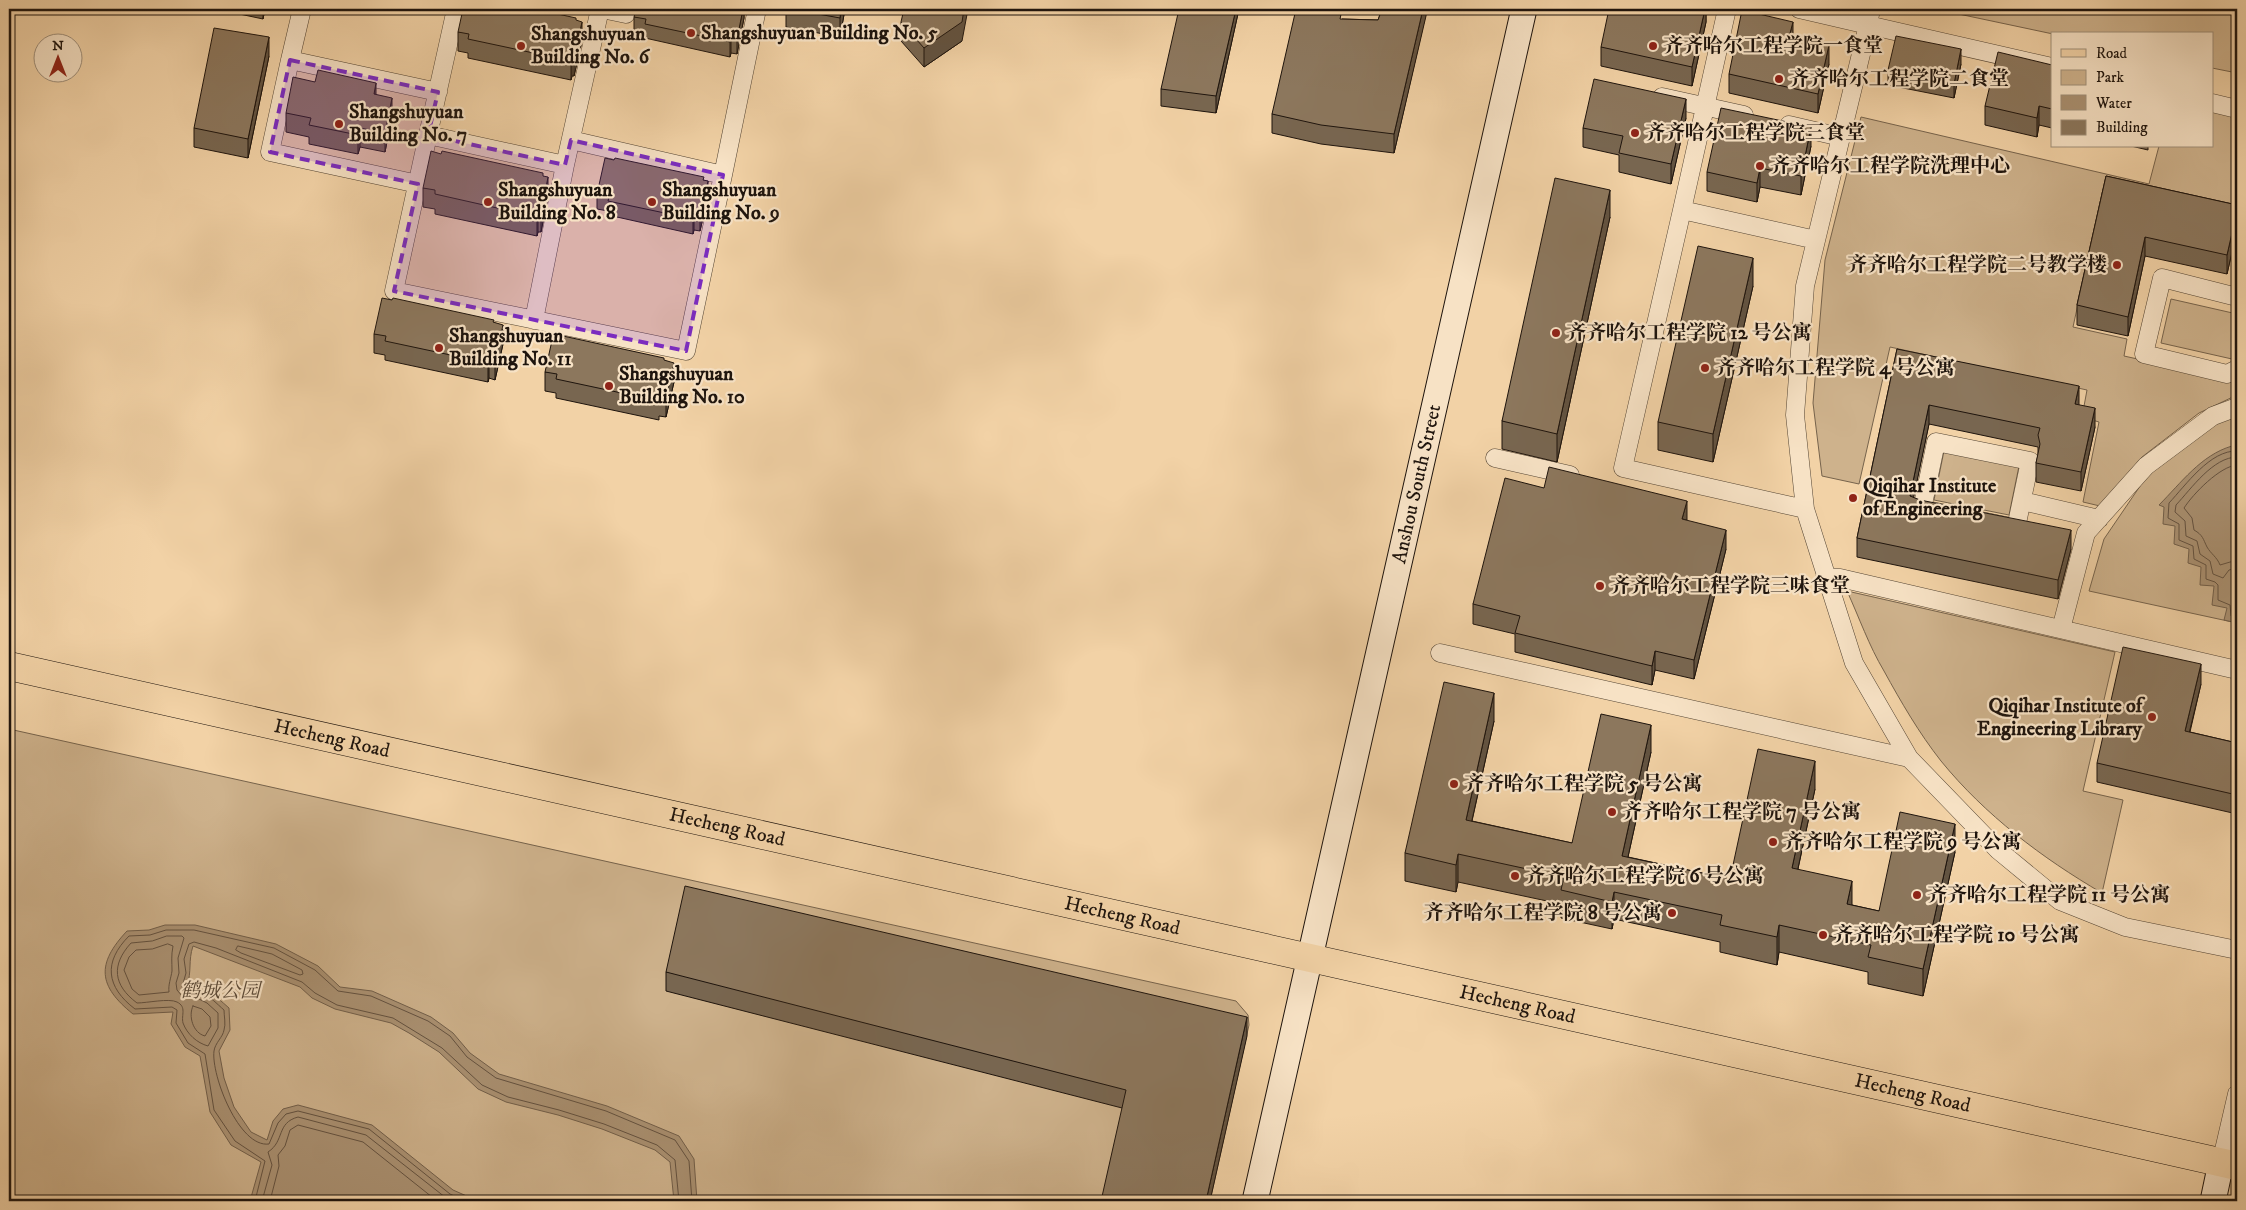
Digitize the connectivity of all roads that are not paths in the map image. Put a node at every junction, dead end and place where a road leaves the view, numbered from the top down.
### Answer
1 (302, 9) edge
2 (456, 9) edge
3 (601, 9) edge
4 (627, 9) edge
5 (757, 9) edge
6 (1524, 9) edge
7 (1727, 9) edge
8 (1799, 9) edge
9 (1870, 17) edge
10 (290, 60) junction
11 (2051, 67) edge
12 (438, 92) junction
13 (1648, 93) edge
14 (2214, 103) edge
15 (1705, 106) junction
16 (2237, 109) edge
17 (428, 135) junction
18 (1841, 137) junction
19 (571, 140) junction
20 (565, 165) junction
21 (723, 175) junction
22 (418, 184) junction
23 (1682, 210) junction
24 (1816, 240) junction
25 (2237, 297) edge
26 (534, 320) junction
27 (2237, 370) edge
28 (2237, 407) edge
29 (1495, 458) dead end
30 (1623, 468) junction
31 (1591, 480) edge
32 (1619, 487) edge
33 (2022, 501) junction
34 (1804, 509) junction
35 (2099, 519) junction
36 (1825, 577) junction
37 (2061, 629) junction
38 (1440, 653) dead end
39 (9, 666) edge
40 (2237, 670) edge
41 (1910, 758) junction
42 (2237, 950) edge
43 (1310, 958) junction
44 (2237, 1094) edge
45 (2229, 1165) edge
46 (1255, 1201) edge
47 (2212, 1201) edge

1 - 10 street
2 - 12 street
3 - 4 street
3 - 19 street
5 - 21 street
6 - 43 street, Anshou South Street
7 - 15 street
8 - 9 street
9 - 11 street
9 - 18 street
10 - 12 street
10 - 22 street
12 - 17 street
13 - 15 street
14 - 16 street
15 - 18 street
15 - 23 street
17 - 20 street
17 - 22 street
18 - 24 street
19 - 20 street
19 - 21 street
20 - 26 street
21 - 26 street
22 - 26 street
23 - 24 street
23 - 30 street
24 - 34 street
25 - 27 street
28 - 35 street
29 - 31 street
30 - 32 street
30 - 34 street
33 - 33 street
33 - 35 street
34 - 36 street
35 - 37 street
36 - 37 street
36 - 41 street
37 - 40 street
38 - 41 street
39 - 43 main road, Hecheng Road
41 - 42 street
43 - 45 main road, Hecheng Road
43 - 46 street, Anshou South Street
44 - 45 street
45 - 47 street

